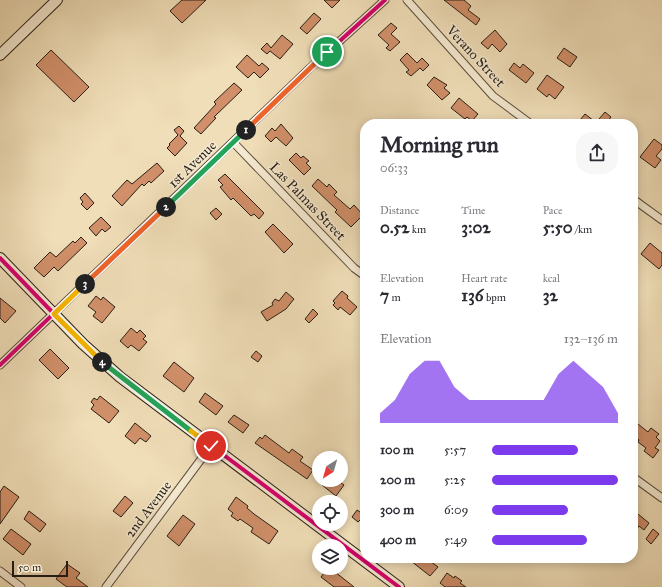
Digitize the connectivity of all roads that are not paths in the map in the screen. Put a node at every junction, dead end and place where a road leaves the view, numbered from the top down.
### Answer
1 (57, 0) edge
2 (385, 0) edge
3 (407, 0) edge
4 (0, 55) edge
5 (524, 119) edge
6 (233, 142) junction
7 (638, 203) edge
8 (662, 220) edge
9 (0, 258) edge
10 (360, 272) edge
11 (54, 314) junction
12 (0, 365) edge
13 (211, 446) junction
14 (638, 481) edge
15 (662, 498) edge
16 (360, 558) edge
17 (367, 563) edge
18 (0, 571) edge
19 (21, 587) edge
20 (106, 587) edge
21 (399, 587) edge

1 - 4 main road
2 - 6 street, 1st Avenue
3 - 5 street, Verano Street
6 - 10 street, Las Palmas Street
6 - 11 street, 1st Avenue
7 - 8 street
9 - 11 main road
11 - 12 street, 1st Avenue
11 - 13 main road
13 - 16 main road
13 - 20 street, 2nd Avenue
14 - 15 street
17 - 21 main road
18 - 19 street

